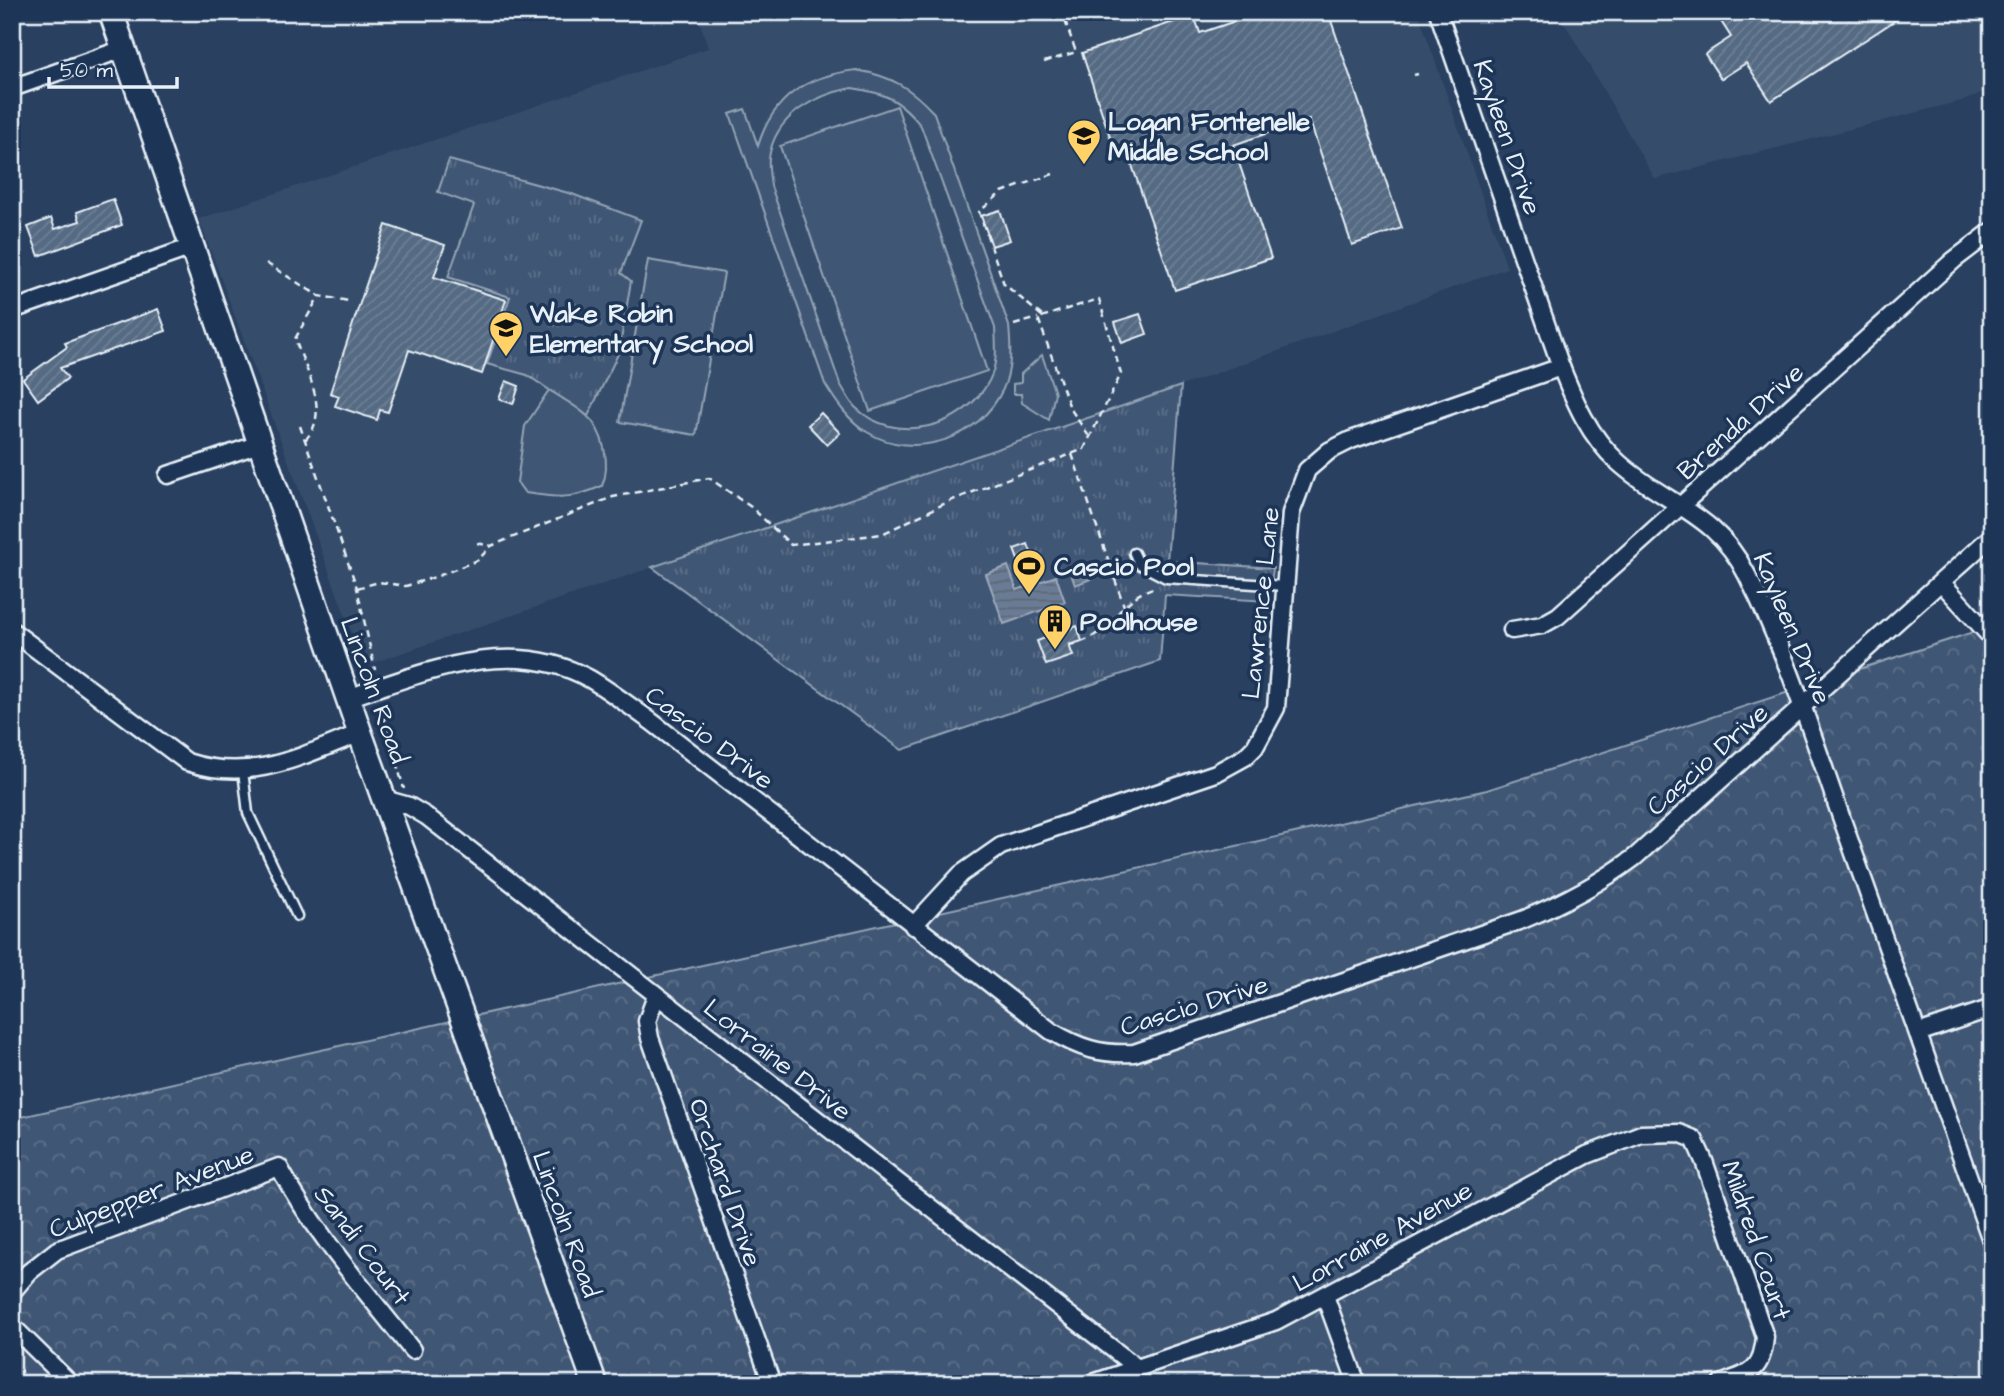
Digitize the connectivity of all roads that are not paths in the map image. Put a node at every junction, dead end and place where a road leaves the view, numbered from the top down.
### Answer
1 (111, 12) edge
2 (1438, 12) edge
3 (124, 49) junction
4 (12, 88) edge
5 (1992, 231) edge
6 (192, 247) junction
7 (12, 310) edge
8 (1561, 367) junction
9 (259, 443) junction
10 (167, 475) dead end
11 (1682, 506) junction
12 (1992, 536) edge
13 (1134, 553) dead end
14 (1941, 582) junction
15 (1285, 586) junction
16 (1512, 630) dead end
17 (12, 631) edge
18 (1992, 638) edge
19 (348, 698) junction
20 (1801, 707) junction
21 (360, 733) junction
22 (243, 771) junction
23 (384, 799) junction
24 (297, 916) dead end
25 (913, 926) junction
26 (656, 996) junction
27 (1992, 1008) edge
28 (1918, 1032) junction
29 (1694, 1139) joint
30 (279, 1167) joint
31 (1992, 1243) edge
32 (12, 1292) edge
33 (1325, 1296) junction
34 (12, 1326) edge
35 (412, 1350) dead end
36 (1136, 1367) junction
37 (71, 1384) edge
38 (595, 1384) edge
39 (772, 1384) edge
40 (1090, 1384) edge
41 (1357, 1384) edge
42 (1720, 1384) edge

1 - 3 main road, Lincoln Road
2 - 8 street, Kayleen Drive
3 - 4 street
3 - 6 main road, Lincoln Road
5 - 11 street, Brenda Drive
6 - 7 street
6 - 9 main road, Lincoln Road
8 - 11 street, Kayleen Drive
8 - 15 street, Lawrence Lane
9 - 10 street
9 - 19 main road, Lincoln Road
11 - 16 street, Brenda Drive
11 - 20 street, Kayleen Drive
12 - 14 street, Cascio Drive
13 - 15 lane
14 - 18 street
14 - 20 street, Cascio Drive
15 - 25 street, Lawrence Lane
17 - 22 street
19 - 21 main road, Lincoln Road
19 - 25 street, Cascio Drive
20 - 25 street, Cascio Drive
20 - 28 street, Kayleen Drive
21 - 22 street
21 - 23 main road, Lincoln Road
22 - 24 lane
23 - 26 street, Lorraine Drive
23 - 38 main road, Lincoln Road
26 - 36 street, Lorraine Drive
26 - 39 street, Orchard Drive
27 - 28 street
28 - 31 street, Kayleen Drive
29 - 33 street, Lorraine Avenue
29 - 42 street, Mildred Court
30 - 32 street, Culpepper Avenue
30 - 35 street, Sandi Court
33 - 36 street, Lorraine Avenue
33 - 41 street
34 - 37 street
36 - 40 street, Lorraine Avenue

